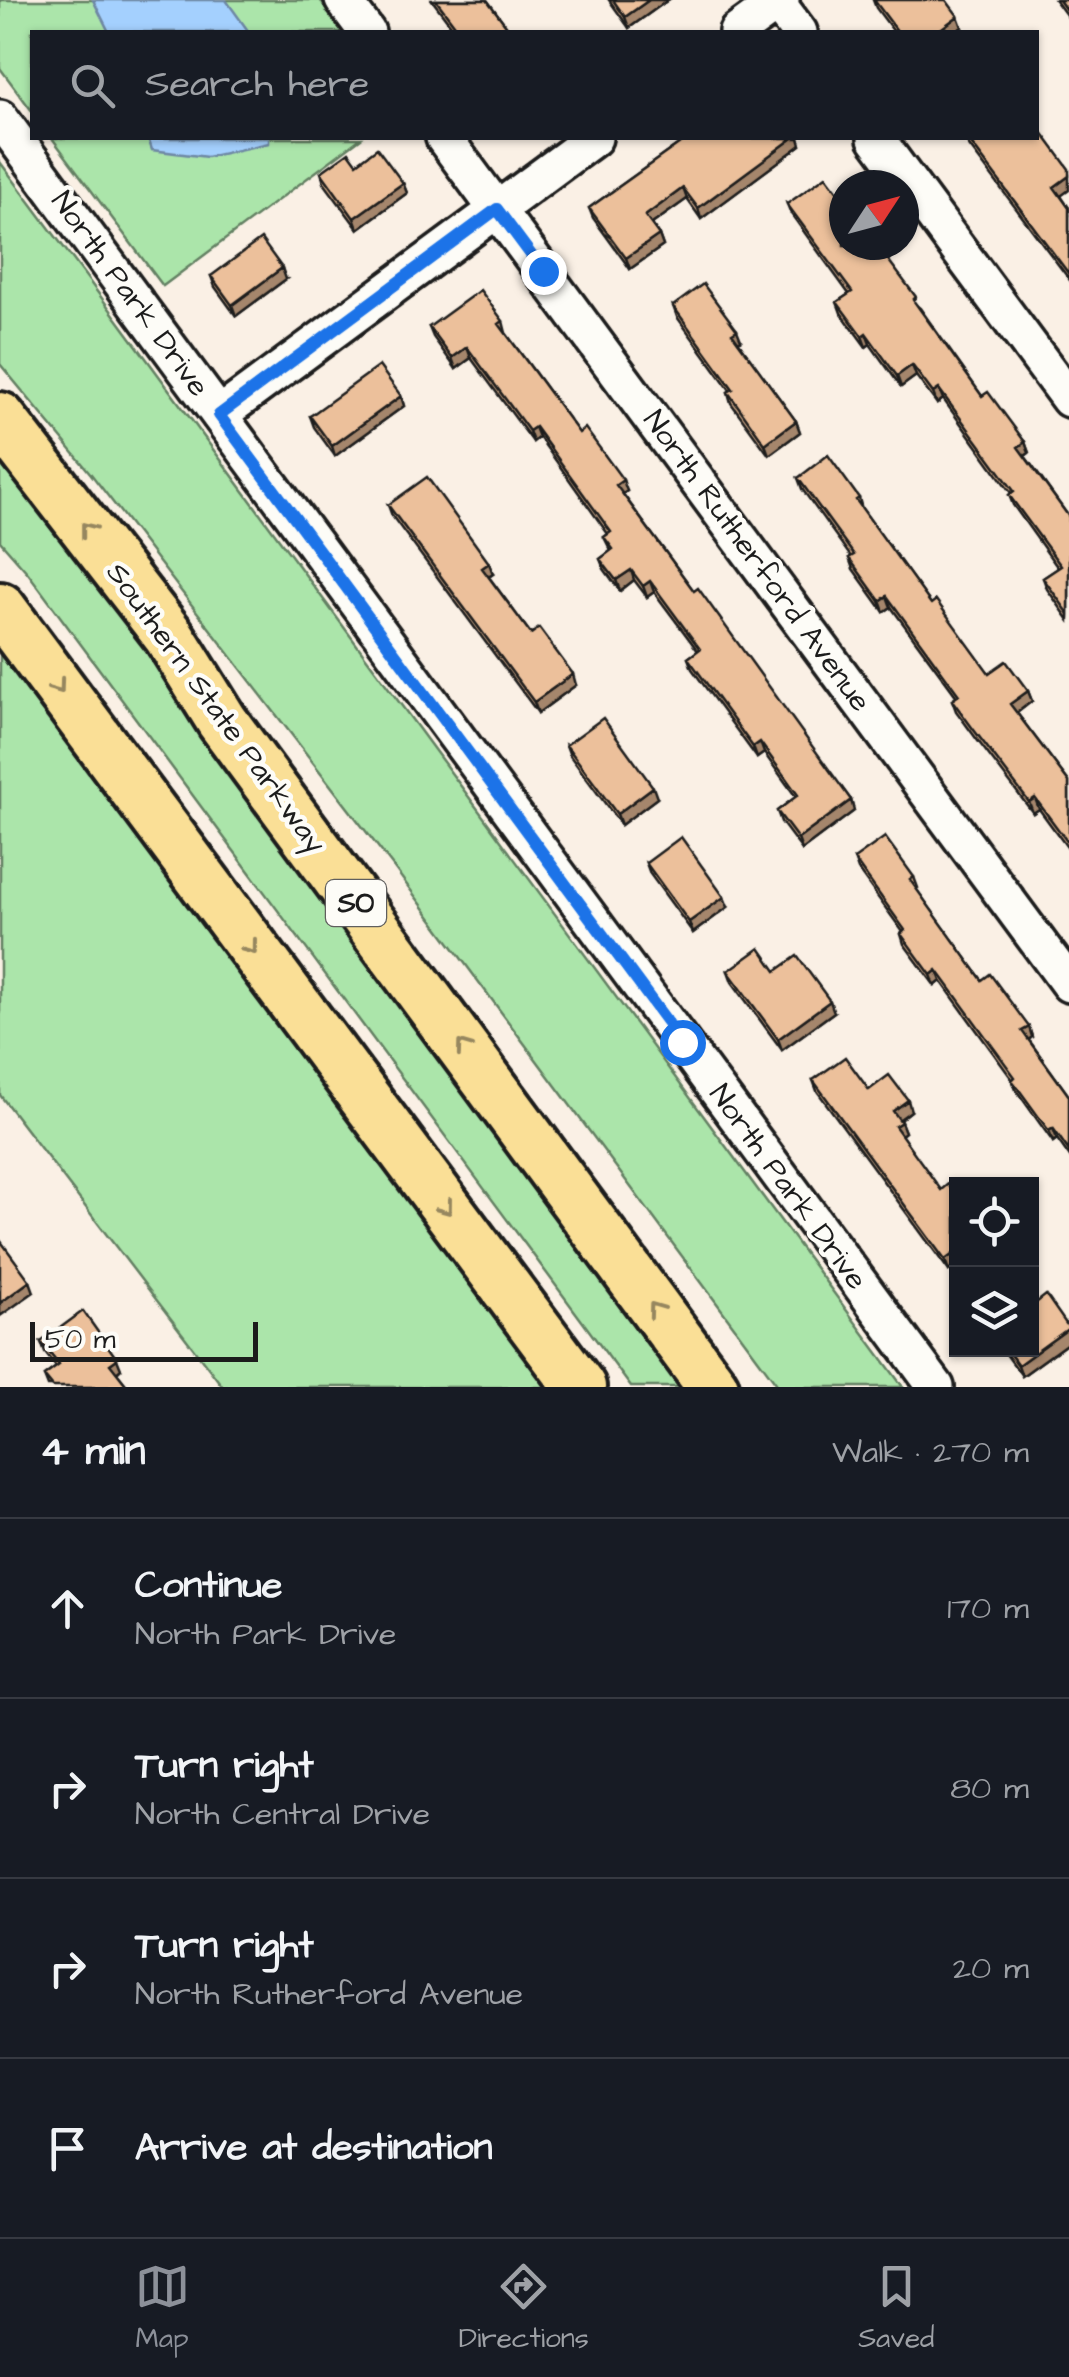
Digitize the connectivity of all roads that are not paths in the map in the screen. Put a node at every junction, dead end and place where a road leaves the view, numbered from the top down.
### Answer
1 (343, 0) edge
2 (778, 1) edge
3 (366, 30) edge
4 (740, 30) edge
5 (797, 30) edge
6 (0, 118) edge
7 (445, 140) edge
8 (591, 140) edge
9 (877, 140) edge
10 (497, 209) junction
11 (1069, 399) edge
12 (219, 415) junction
13 (0, 418) edge
14 (0, 608) edge
15 (1069, 984) edge
16 (580, 1387) edge
17 (713, 1387) edge
18 (936, 1387) edge

1 - 3 street
2 - 4 street
2 - 5 street
6 - 12 street, North Park Drive
7 - 10 street, North Rutherford Avenue
8 - 10 street
9 - 11 street
10 - 12 street
10 - 15 street, North Rutherford Avenue
12 - 18 street, North Park Drive
17 -> 13 highway, Southern State Parkway / SO
14 -> 16 highway

